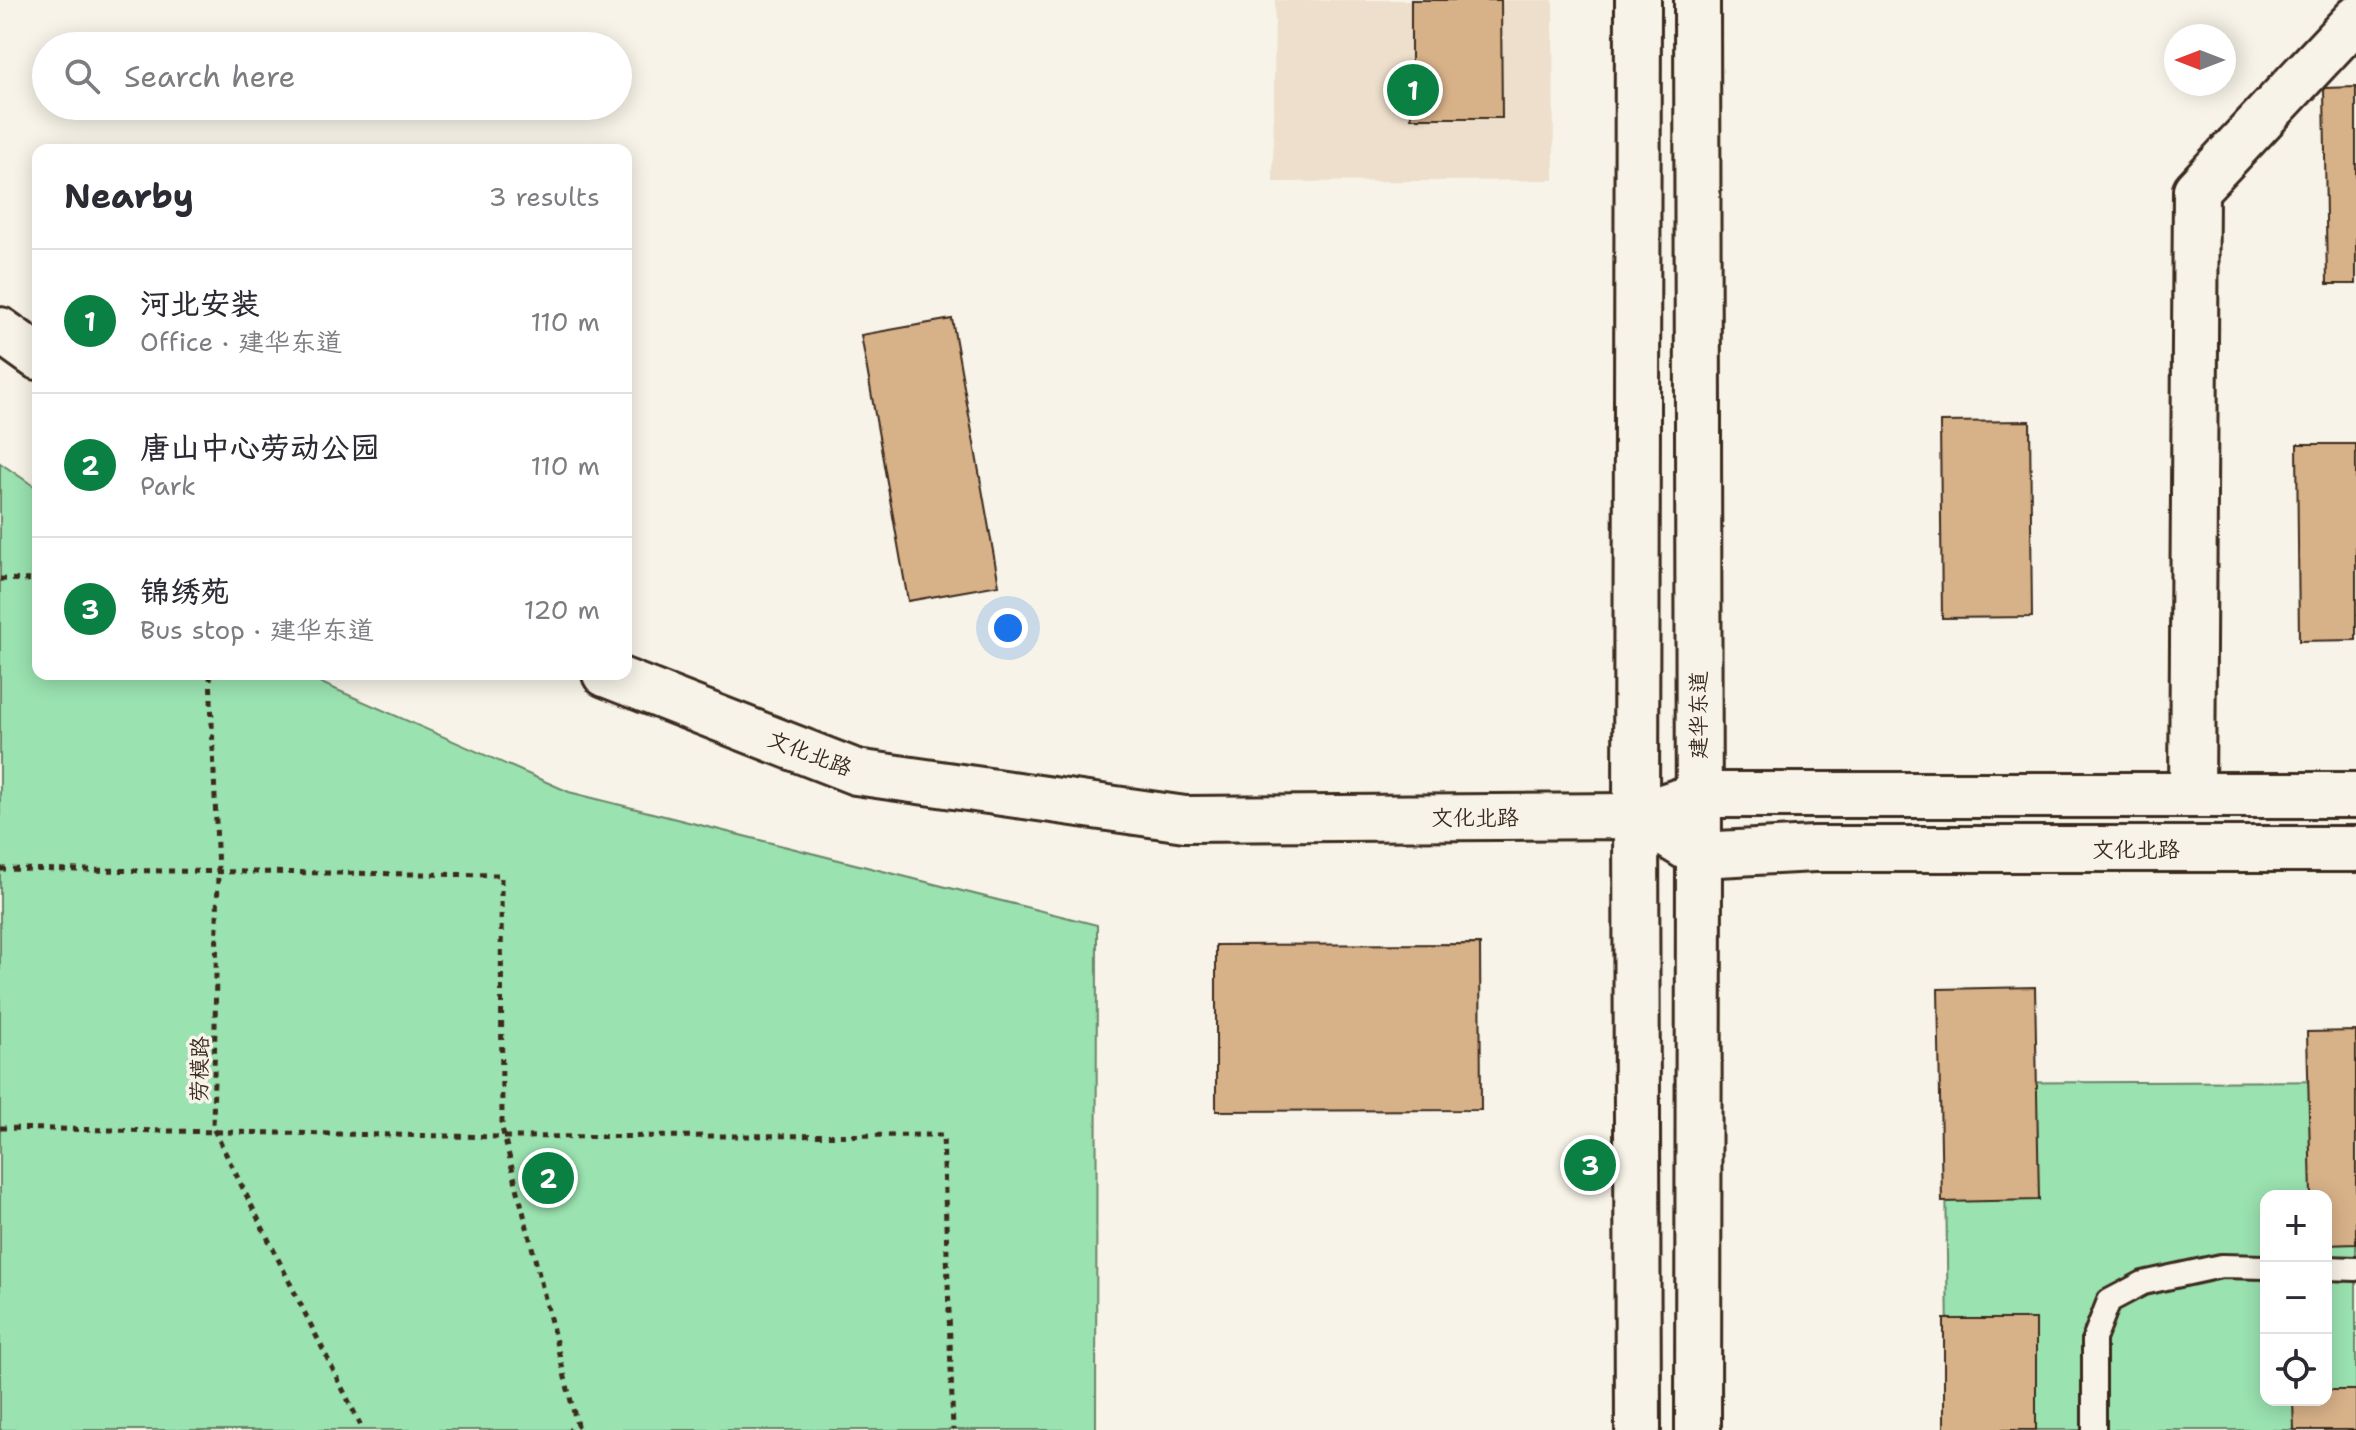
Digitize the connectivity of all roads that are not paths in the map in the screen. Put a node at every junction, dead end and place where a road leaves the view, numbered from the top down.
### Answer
1 (1638, 0) edge
2 (1697, 0) edge
3 (2356, 19) edge
4 (0, 330) edge
5 (32, 353) edge
6 (620, 680) edge
7 (1698, 795) junction
8 (2192, 795) junction
9 (2356, 795) edge
10 (1636, 816) junction
11 (2356, 849) edge
12 (1699, 855) junction
13 (2260, 1267) edge
14 (2332, 1268) edge
15 (2356, 1269) edge
16 (1638, 1430) edge
17 (1698, 1430) edge
18 (2094, 1430) edge

1 - 10 street
2 - 7 street, 建华东道
3 - 8 street
4 - 5 street
6 - 10 street, 文化北路
7 - 8 street
7 - 10 street
7 - 12 street, 建华东道
8 - 9 street
10 - 12 street
10 - 16 street
11 - 12 street, 文化北路
12 - 17 street, 建华东道
13 - 18 lane
14 - 15 lane

